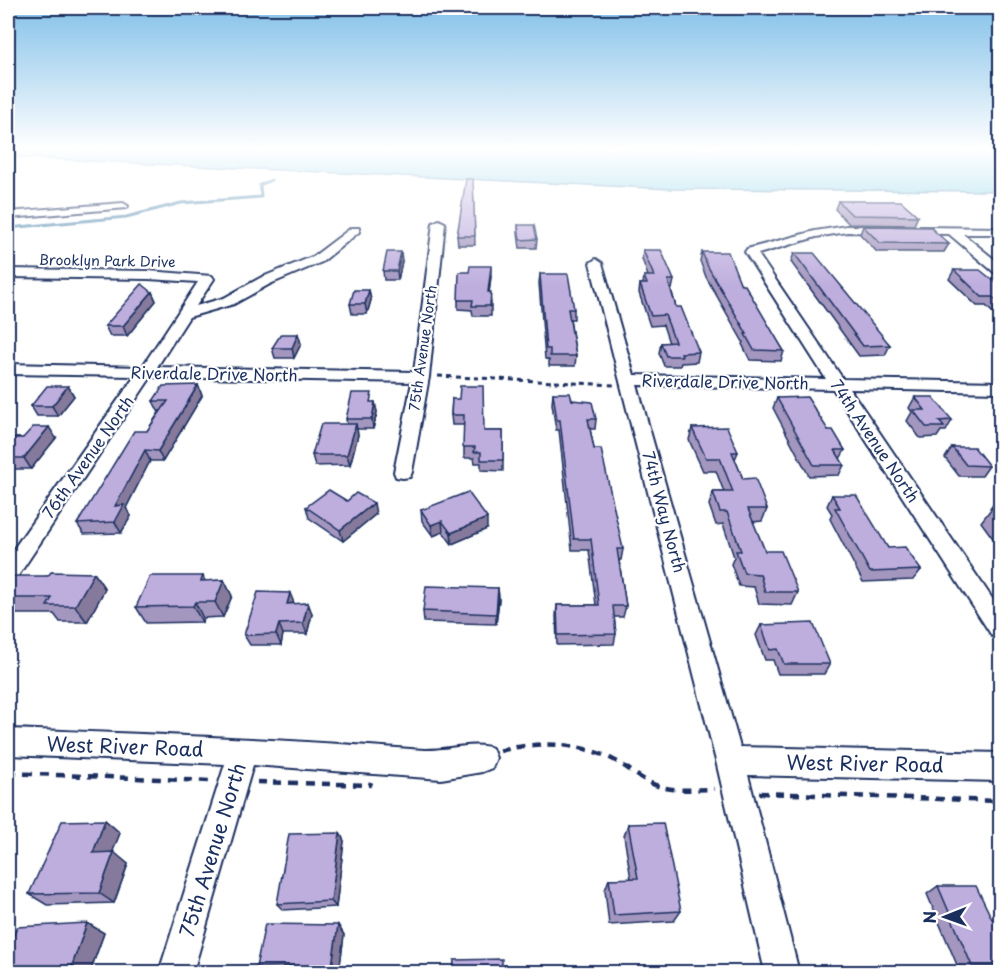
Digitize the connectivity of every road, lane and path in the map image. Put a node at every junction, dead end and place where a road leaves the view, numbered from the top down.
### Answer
1 (123, 206) dead end
2 (8, 214) edge
3 (439, 223) dead end
4 (950, 229) junction
5 (355, 230) dead end
6 (1000, 231) edge
7 (596, 263) dead end
8 (1000, 270) edge
9 (8, 273) edge
10 (207, 279) joint
11 (185, 314) junction
12 (8, 369) edge
13 (146, 372) junction
14 (421, 377) junction
15 (630, 383) junction
16 (835, 383) junction
17 (1000, 387) edge
18 (403, 472) dead end
19 (8, 573) edge
20 (1000, 629) edge
21 (8, 742) edge
22 (243, 752) junction
23 (482, 758) joint
24 (378, 760) junction
25 (1000, 767) edge
26 (8, 773) edge
27 (726, 775) junction
28 (215, 781) dead end
29 (251, 781) dead end
30 (758, 792) dead end
31 (1000, 801) edge
32 (176, 972) edge
33 (783, 972) edge

1 - 2 street
3 - 14 street, 75th Avenue North
4 - 6 street
4 - 8 street
4 - 16 street, 74th Avenue North
5 - 11 street
7 - 15 street, 74th Way North
9 - 10 street, Brooklyn Park Drive
10 - 11 street, 76th Avenue North
11 - 13 street, 76th Avenue North
12 - 13 street, Riverdale Drive North
13 - 14 street, Riverdale Drive North
13 - 19 street, 76th Avenue North
14 - 15 path
14 - 18 street, 75th Avenue North
15 - 16 street, Riverdale Drive North
15 - 27 street, 74th Way North
16 - 17 street, Riverdale Drive North
16 - 20 street, 74th Avenue North
21 - 22 street, West River Road
22 - 24 street, 75th Avenue North
22 - 32 street, 75th Avenue North
23 - 24 street, 75th Avenue North
23 - 27 path
24 - 29 path
25 - 27 street, West River Road
26 - 28 path
27 - 33 street, 74th Way North
30 - 31 path

